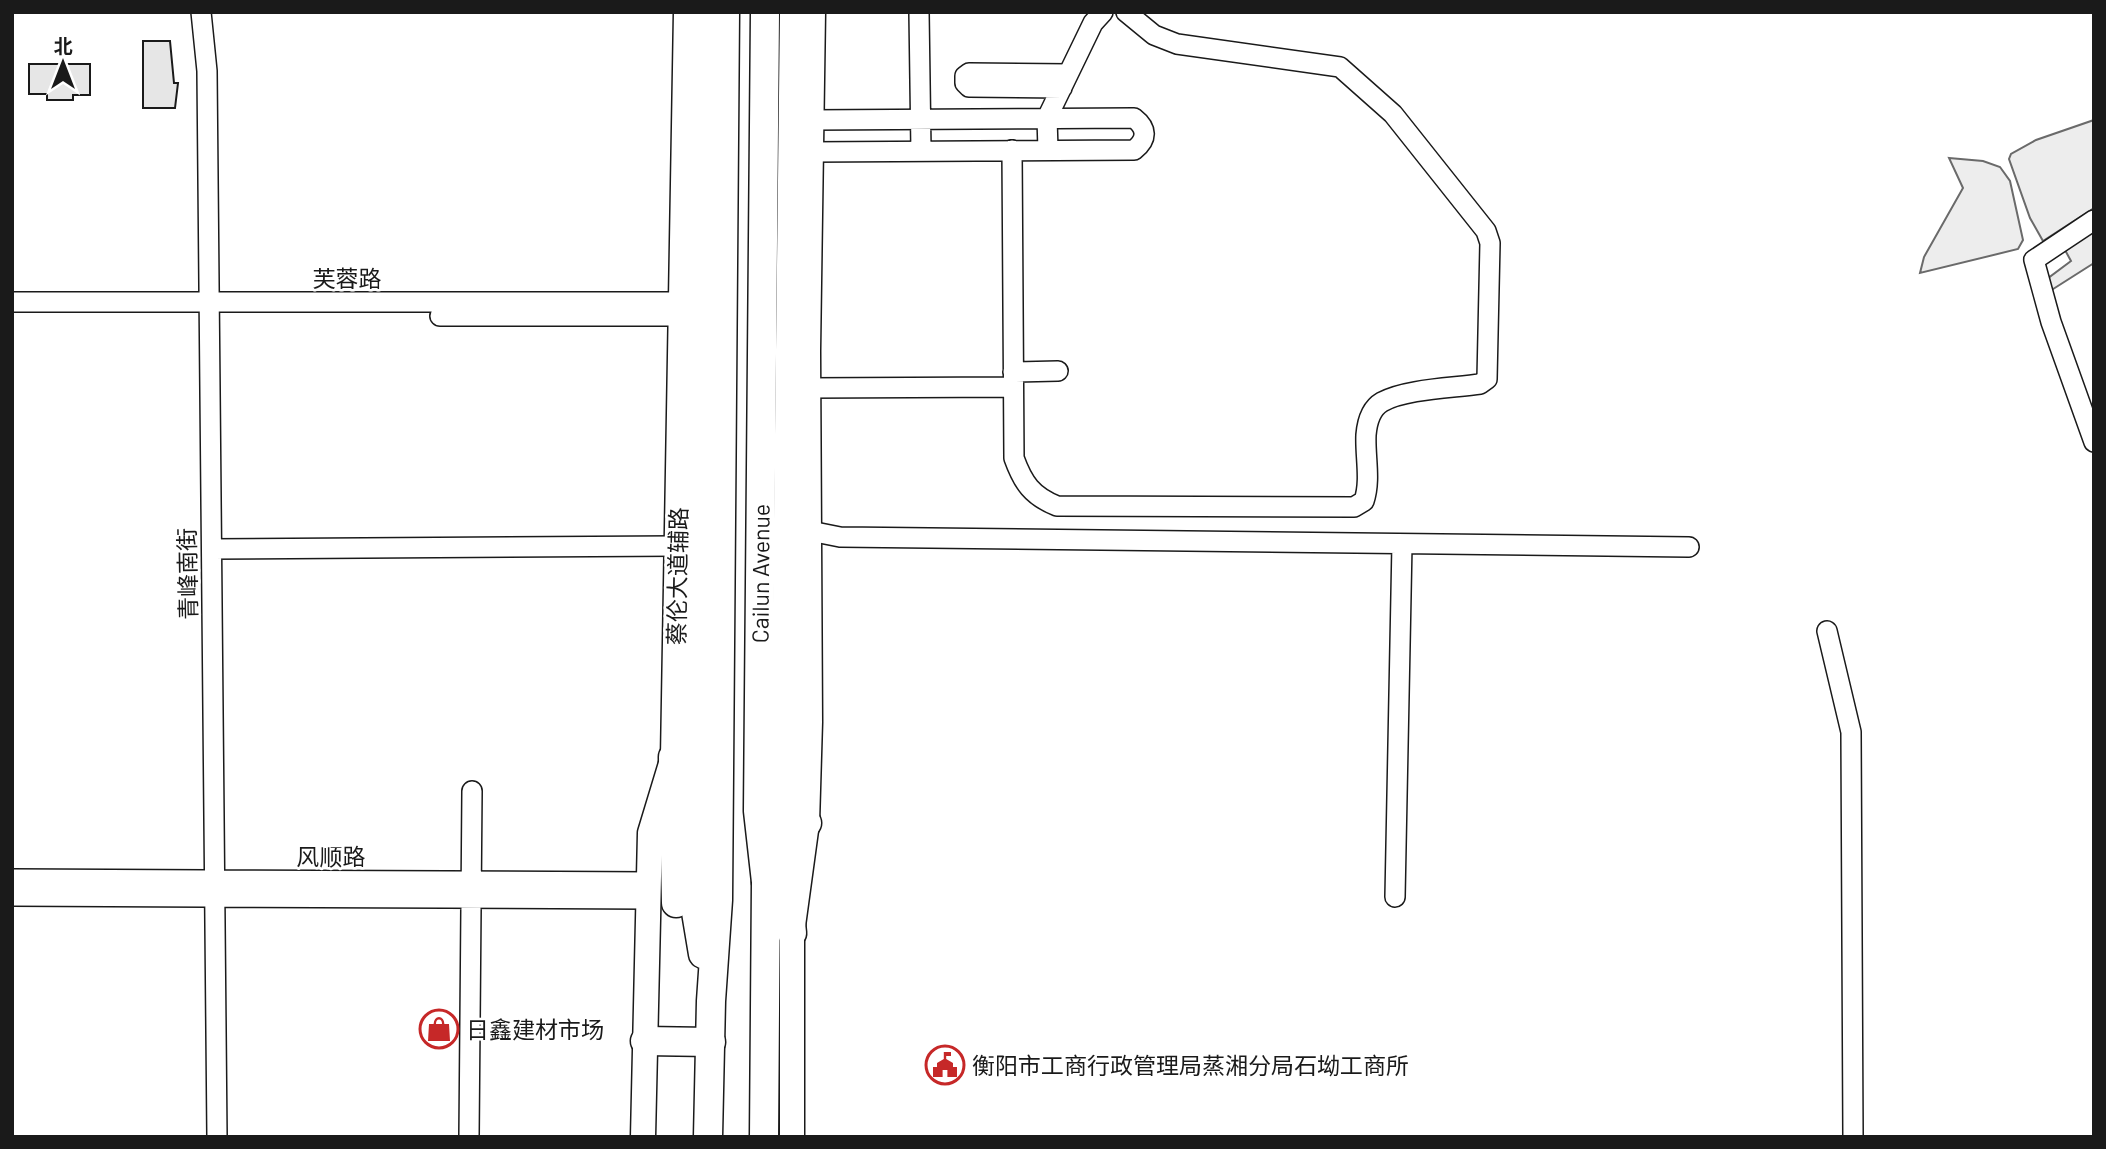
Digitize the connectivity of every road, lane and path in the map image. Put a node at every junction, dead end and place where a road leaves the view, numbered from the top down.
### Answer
1 (201, 12) edge
2 (210, 12) edge
3 (686, 12) edge
4 (704, 12) edge
5 (725, 12) edge
6 (765, 12) edge
7 (794, 12) edge
8 (813, 12) edge
9 (919, 12) edge
10 (1103, 12) edge
11 (1126, 12) edge
12 (805, 113) junction
13 (1047, 118) junction
14 (921, 119) junction
15 (1012, 150) junction
16 (1048, 150) junction
17 (921, 151) junction
18 (811, 152) junction
19 (2094, 220) edge
20 (12, 302) edge
21 (214, 309) junction
22 (691, 309) junction
23 (12, 315) edge
24 (1058, 371) dead end
25 (1013, 379) junction
26 (809, 388) junction
27 (2094, 442) edge
28 (799, 531) junction
29 (1402, 544) junction
30 (688, 546) junction
31 (1689, 547) dead end
32 (217, 549) junction
33 (1827, 631) dead end
34 (687, 649) junction
35 (798, 722) junction
36 (673, 757) junction
37 (472, 791) dead end
38 (807, 823) junction
39 (784, 857) junction
40 (12, 880) edge
41 (766, 882) junction
42 (220, 888) junction
43 (471, 890) junction
44 (648, 890) junction
45 (12, 896) edge
46 (1395, 897) dead end
47 (792, 933) junction
48 (710, 1001) junction
49 (645, 1041) junction
50 (710, 1042) junction
51 (217, 1137) edge
52 (227, 1137) edge
53 (469, 1137) edge
54 (643, 1137) edge
55 (708, 1137) edge
56 (764, 1137) edge
57 (792, 1137) edge
58 (1853, 1137) edge

1 - 21 street, 青峰南街
2 - 21 street, 青峰南街
3 - 22 main road
4 - 22 highway
5 - 48 highway, Cailun Avenue
6 - 41 highway, Cailun Avenue
7 - 12 highway
8 - 12 main road
9 - 14 street
10 - 13 street
11 - 25 street
12 - 14 street
12 - 18 main road
12 - 28 highway
13 - 14 street
13 - 16 street
13 - 16 street
14 - 17 street
15 - 16 street
15 - 17 street
15 - 25 street
17 - 18 street
18 - 26 main road
19 - 27 street
20 - 21 street, 芙蓉路
21 - 22 street, 芙蓉路
21 - 23 street, 芙蓉路
21 - 32 street, 青峰南街
22 - 30 highway
24 - 25 street
25 - 26 street
26 - 28 main road
28 - 29 street
28 - 35 highway
29 - 31 street
29 - 46 street
30 - 32 street
30 - 34 highway
32 - 42 street, 青峰南街
33 - 58 street
34 - 36 main road, 蔡伦大道辅路
34 - 48 highway
35 - 38 main road
35 - 39 highway
36 - 44 main road, 蔡伦大道辅路
36 - 48 highway
37 - 43 street
38 - 39 highway
38 - 47 main road
39 - 41 highway
39 - 47 highway
40 - 42 street, 风顺路
41 - 56 highway, Cailun Avenue
42 - 43 street, 风顺路
42 - 45 street, 风顺路
42 - 51 street, 青峰南街
42 - 52 street, 青峰南街
43 - 44 street, 风顺路
43 - 53 street
44 - 49 main road, 蔡伦大道辅路
47 - 57 main road
48 - 50 highway, Cailun Avenue
49 - 50 highway
49 - 54 main road, 蔡伦大道辅路
50 - 55 highway, Cailun Avenue

